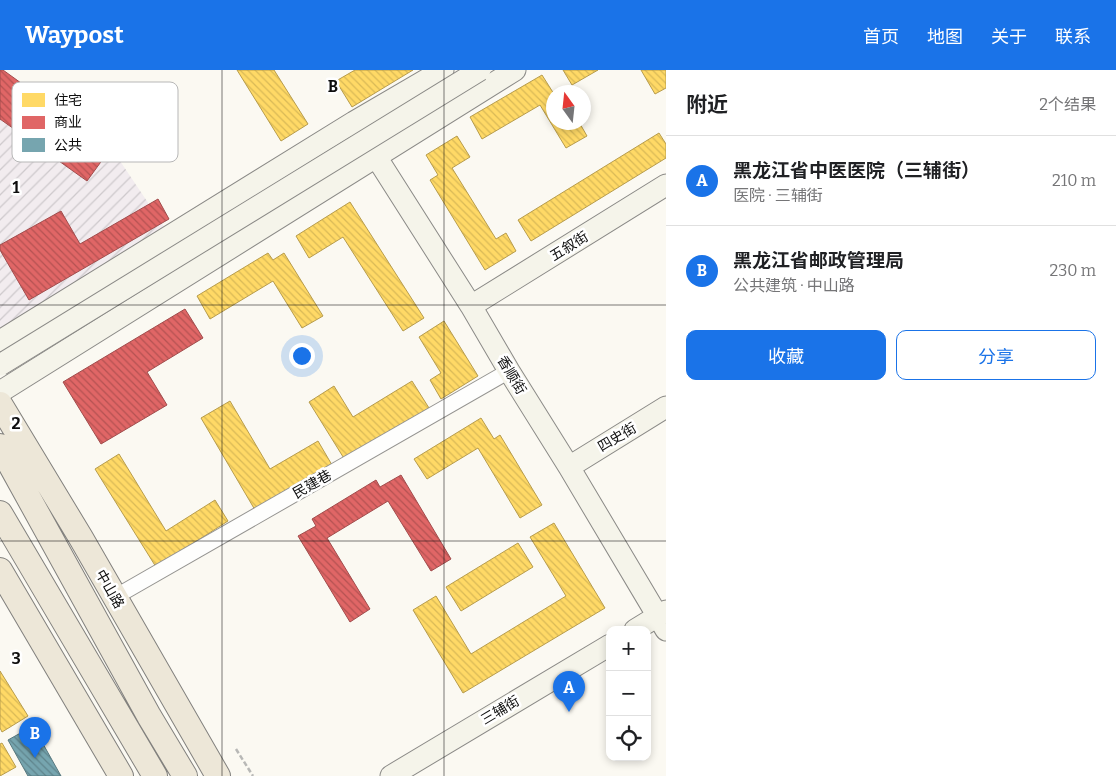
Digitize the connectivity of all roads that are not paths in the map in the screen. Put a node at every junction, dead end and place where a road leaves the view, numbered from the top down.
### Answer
1 (442, 70) edge
2 (480, 70) edge
3 (515, 70) edge
4 (354, 122) junction
5 (376, 156) junction
6 (666, 185) edge
7 (471, 306) junction
8 (0, 342) edge
9 (0, 365) edge
10 (509, 371) junction
11 (0, 392) edge
12 (0, 404) edge
13 (666, 407) edge
14 (0, 446) edge
15 (569, 466) junction
16 (0, 513) edge
17 (0, 570) edge
18 (115, 597) junction
19 (663, 619) edge
20 (645, 626) edge
21 (75, 641) junction
22 (606, 647) edge
23 (148, 654) junction
24 (76, 699) junction
25 (118, 714) junction
26 (149, 716) junction
27 (121, 776) edge
28 (154, 776) edge
29 (185, 776) edge
30 (218, 776) edge
31 (391, 776) edge

1 - 4 street
2 - 9 street, bridge
3 - 5 street
4 - 5 street, 香顺街
4 - 8 street
5 - 7 street, 香顺街
5 - 11 street
6 - 7 street, 五叙街
7 - 10 street, 香顺街
10 - 15 street, 香顺街
10 - 18 street, 民建巷
12 - 18 main road, 中山路
13 - 15 street, 四史街
14 - 26 main road, 中山路
15 - 19 street, 香顺街
16 - 21 main road
17 - 24 main road
18 - 23 main road, 中山路
19 - 20 street
21 - 24 main road
21 - 25 main road
22 - 31 street, 三辅街
23 - 26 main road
23 - 30 main road, 中山路
24 - 25 main road
24 - 27 main road
25 - 28 main road
26 - 29 main road, 中山路

